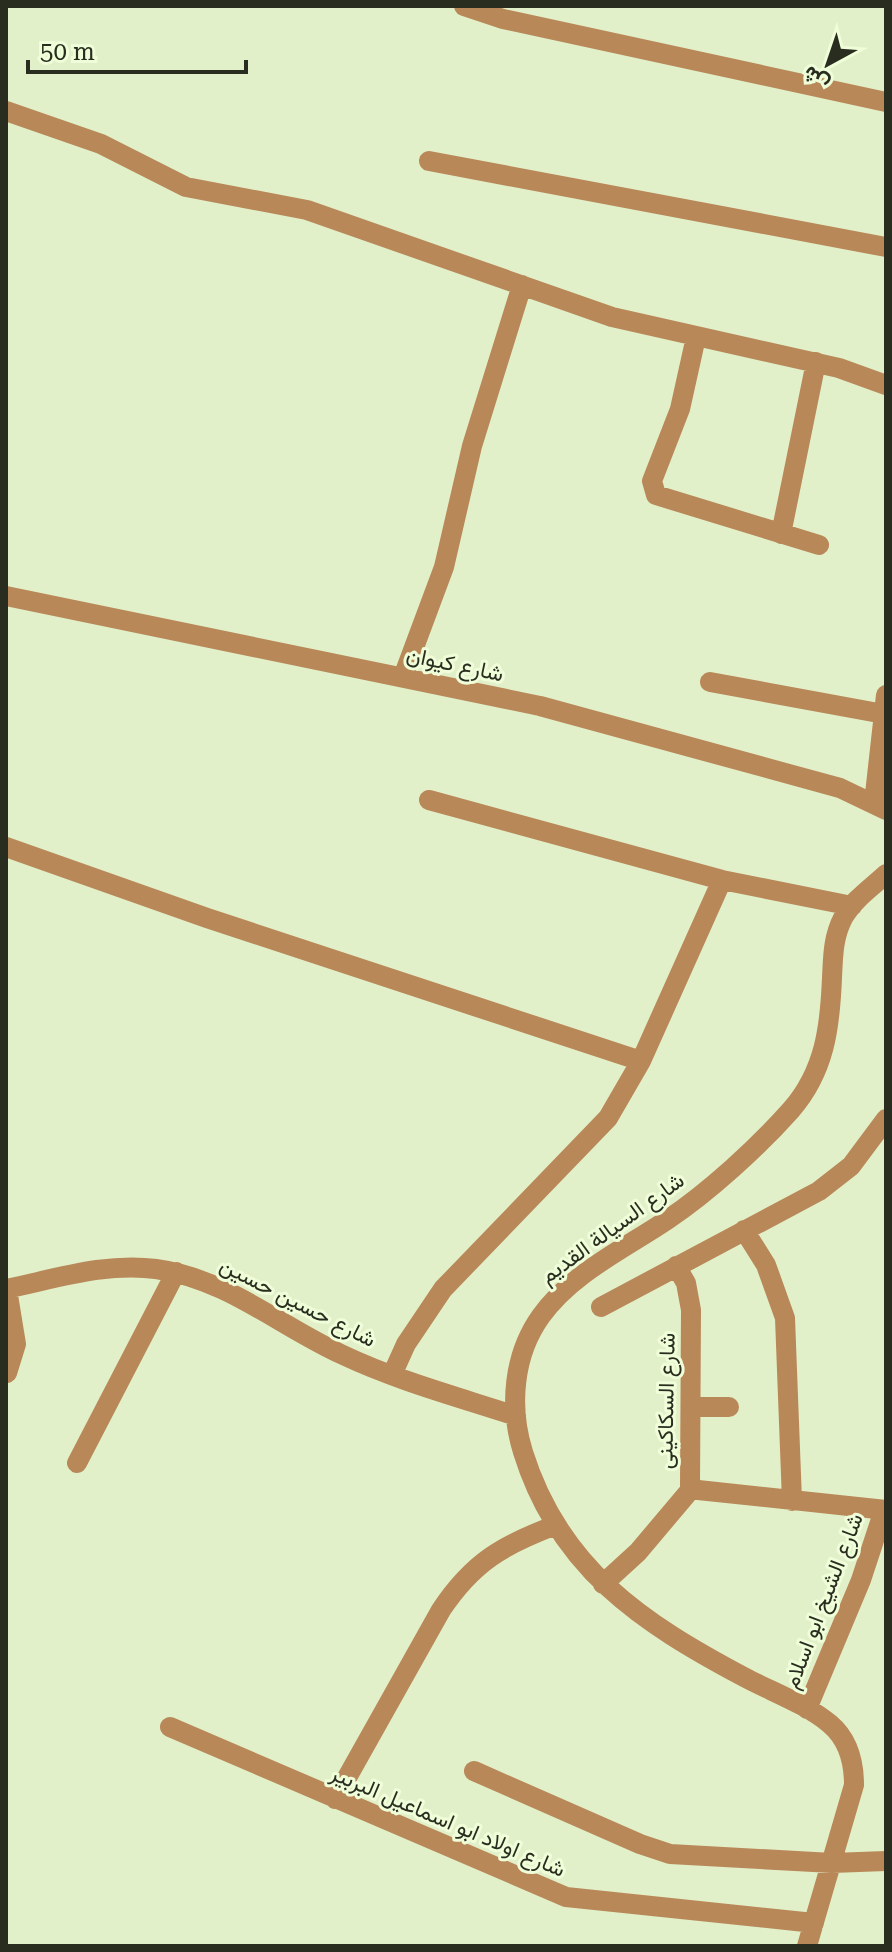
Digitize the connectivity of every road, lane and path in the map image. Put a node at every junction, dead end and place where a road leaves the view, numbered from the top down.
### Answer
1 (464, 6) edge
2 (886, 102) edge
3 (6, 111) edge
4 (429, 161) dead end
5 (886, 247) edge
6 (522, 285) junction
7 (696, 337) junction
8 (816, 362) junction
9 (886, 385) edge
10 (781, 534) junction
11 (819, 545) dead end
12 (6, 596) edge
13 (403, 677) junction
14 (710, 682) dead end
15 (885, 704) edge
16 (429, 800) dead end
17 (880, 806) edge
18 (6, 847) edge
19 (886, 874) edge
20 (722, 880) junction
21 (852, 906) junction
22 (641, 1061) junction
23 (886, 1119) edge
24 (744, 1230) junction
25 (676, 1266) junction
26 (176, 1272) junction
27 (6, 1289) edge
28 (601, 1307) dead end
29 (7, 1373) edge
30 (392, 1375) junction
31 (693, 1407) junction
32 (729, 1407) dead end
33 (516, 1416) junction
34 (77, 1463) dead end
35 (692, 1488) junction
36 (792, 1501) junction
37 (885, 1510) edge
38 (556, 1525) junction
39 (603, 1584) junction
40 (807, 1709) junction
41 (170, 1727) dead end
42 (474, 1771) dead end
43 (335, 1799) junction
44 (886, 1861) edge
45 (832, 1863) junction
46 (814, 1923) junction
47 (807, 1946) edge

1 - 2 street
3 - 6 street
4 - 5 street
6 - 7 street
6 - 13 street
7 - 8 street
7 - 10 street
8 - 9 street
8 - 10 street
10 - 11 street
12 - 13 street, شارع كيوان
13 - 17 street, شارع كيوان
14 - 15 street
15 - 17 street
16 - 20 street
18 - 22 street
19 - 21 street, شارع السيالة القديم
20 - 21 street
20 - 22 street
21 - 33 street, شارع السيالة القديم
22 - 30 street
23 - 24 street
24 - 25 street
24 - 36 street
25 - 28 street
25 - 31 street, شارع السكاكينى
26 - 27 street, شارع حسين حسين
26 - 30 street, شارع حسين حسين
26 - 34 street
27 - 29 street
30 - 33 street, شارع حسين حسين
31 - 32 street
31 - 35 street, شارع السكاكينى
33 - 38 street, شارع السيالة القديم
35 - 36 street, شارع السكاكينى
35 - 39 street
36 - 37 street, شارع السكاكينى
37 - 40 street, شارع الشيخ ابو اسلام
38 - 39 street, شارع السيالة القديم
38 - 43 street
39 - 40 street, شارع السيالة القديم
40 - 45 street, شارع السيالة القديم
41 - 43 street, شارع اولاد ابو اسماعيل البربير
42 - 45 street
43 - 46 street, شارع اولاد ابو اسماعيل البربير
44 - 45 street
45 - 46 street, شارع السيالة القديم
46 - 47 street, شارع السيالة القديم

